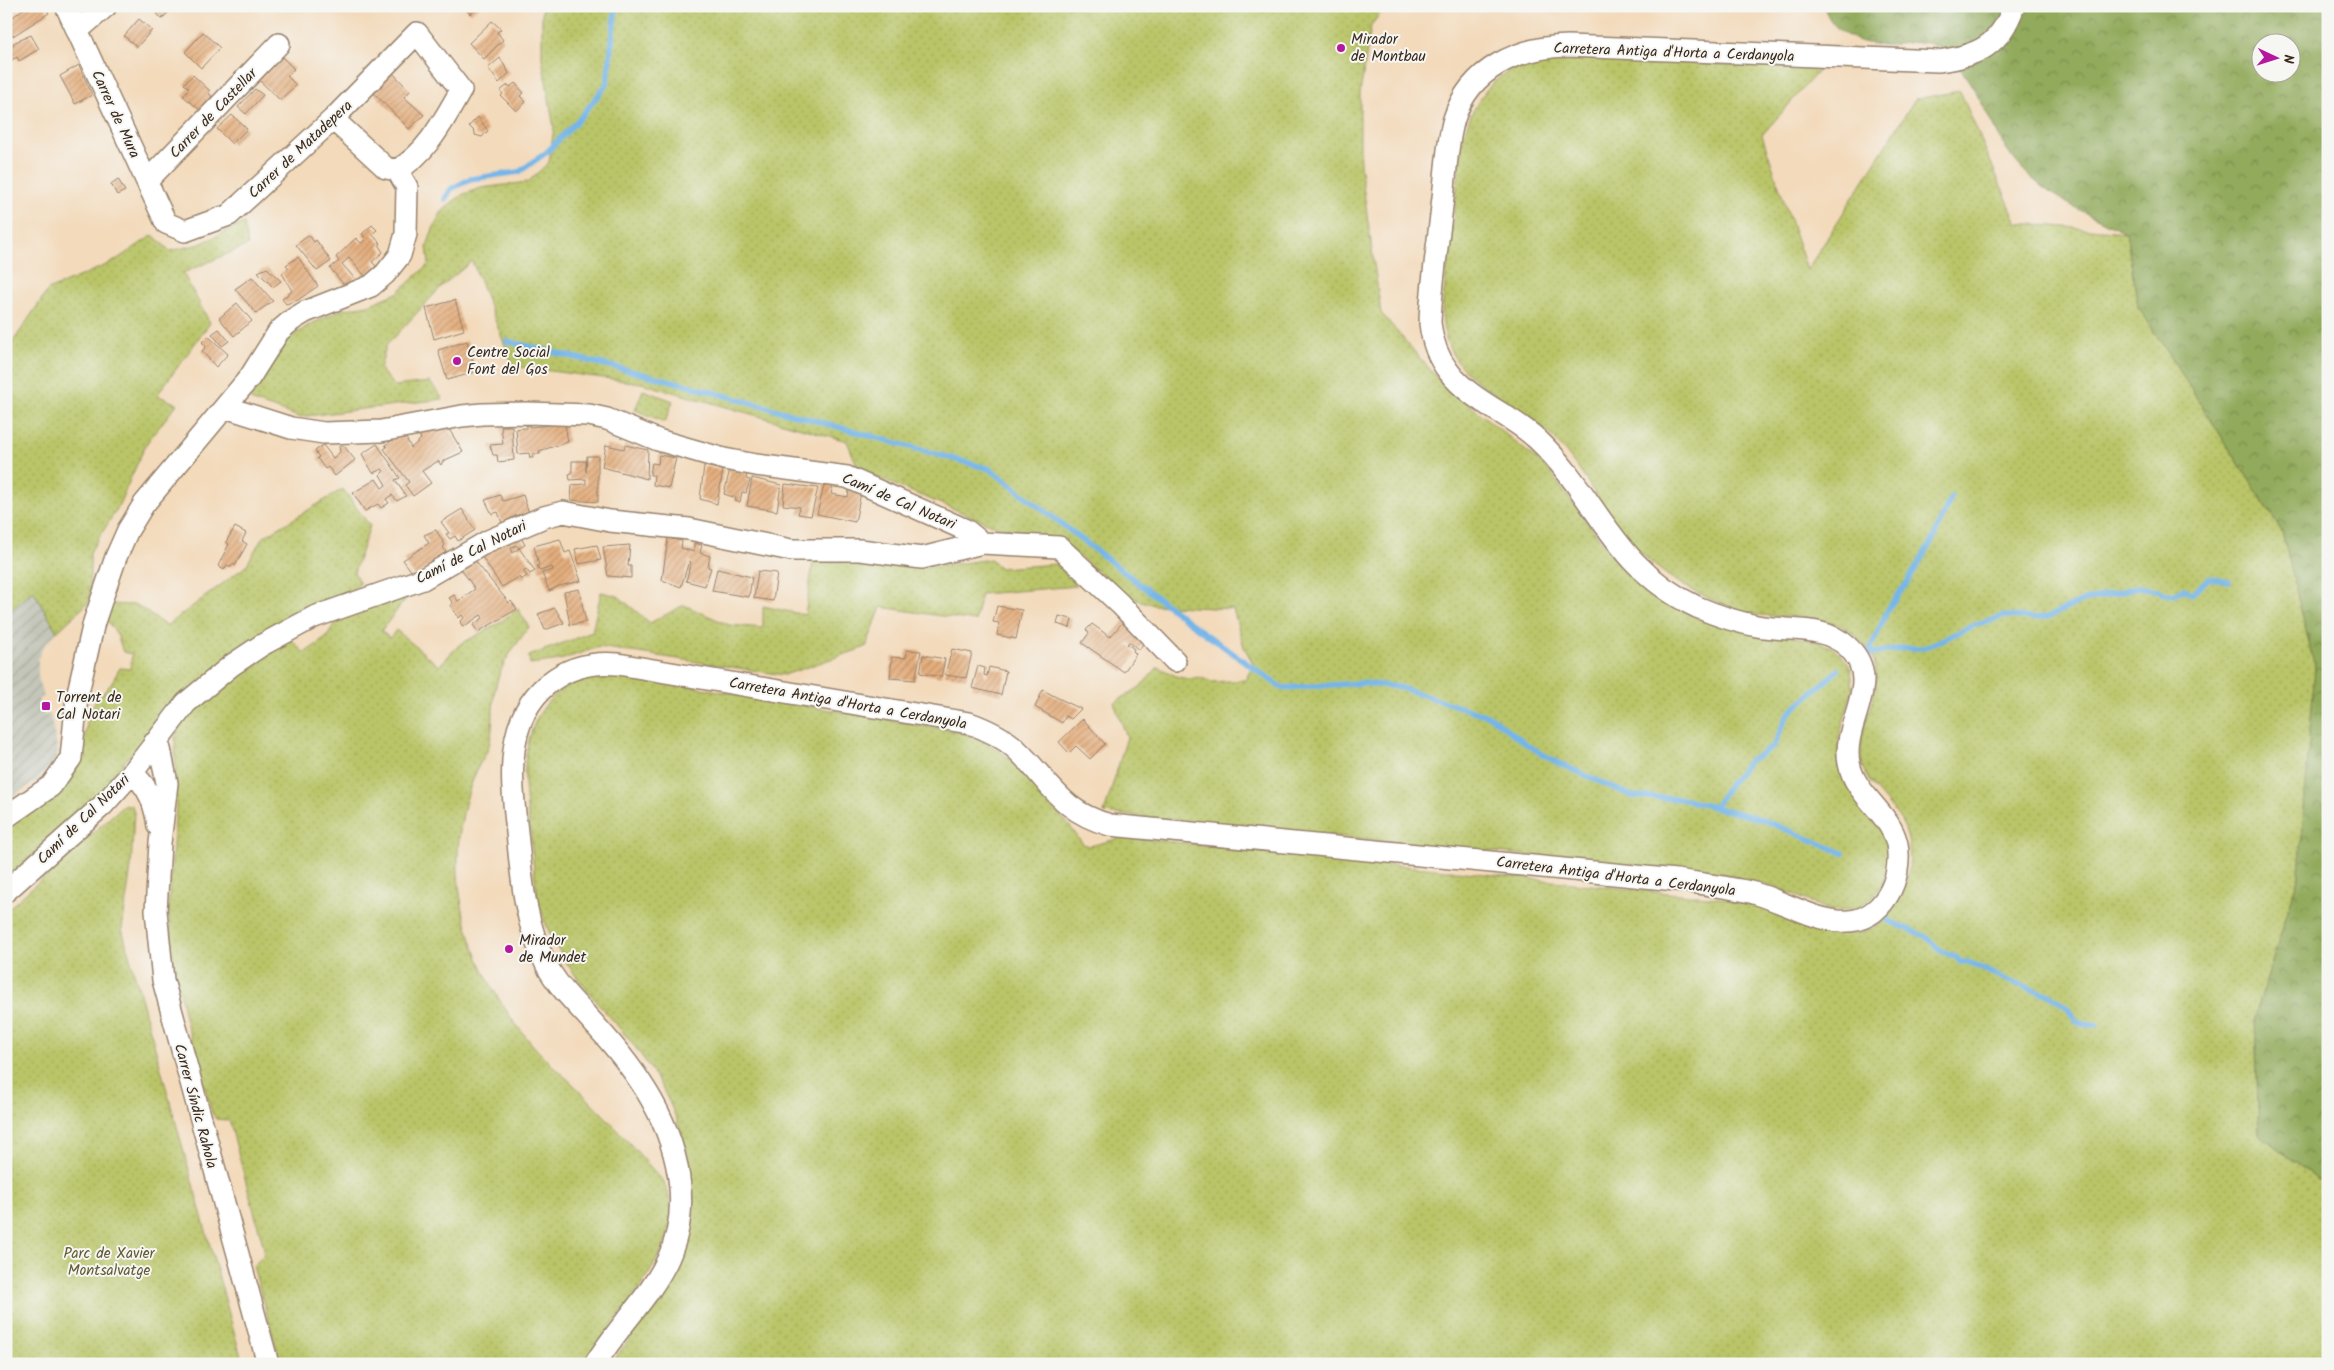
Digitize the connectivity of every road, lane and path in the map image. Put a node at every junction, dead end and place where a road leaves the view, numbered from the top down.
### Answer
1 (66, 6) edge
2 (106, 6) edge
3 (2014, 6) edge
4 (78, 31) junction
5 (279, 44) dead end
6 (333, 119) junction
7 (397, 170) junction
8 (147, 181) junction
9 (166, 223) joint
10 (225, 407) junction
11 (982, 543) junction
12 (1175, 661) dead end
13 (154, 743) junction
14 (132, 773) junction
15 (6, 817) edge
16 (160, 843) junction
17 (6, 891) edge
18 (268, 1364) edge
19 (595, 1364) edge

1 - 4 street, Carrer de Mura
2 - 4 street
3 - 19 street, Carretera Antiga d'Horta a Cerdanyola
4 - 8 street, Carrer de Mura
5 - 8 street, Carrer de Castellar
6 - 7 street
6 - 7 street, Carrer de Matadepera
6 - 9 street, Carrer de Matadepera
7 - 10 street
8 - 9 street, Carrer de Mura
10 - 11 street, Camí de Cal Notari
10 - 15 street
11 - 12 street, Camí de Cal Notari
11 - 13 street, Camí de Cal Notari
13 - 14 street, Camí de Cal Notari
13 - 16 street, Carrer Síndic Rahola
14 - 16 street, Carrer Síndic Rahola
14 - 17 street, Camí de Cal Notari
16 - 18 street, Carrer Síndic Rahola

